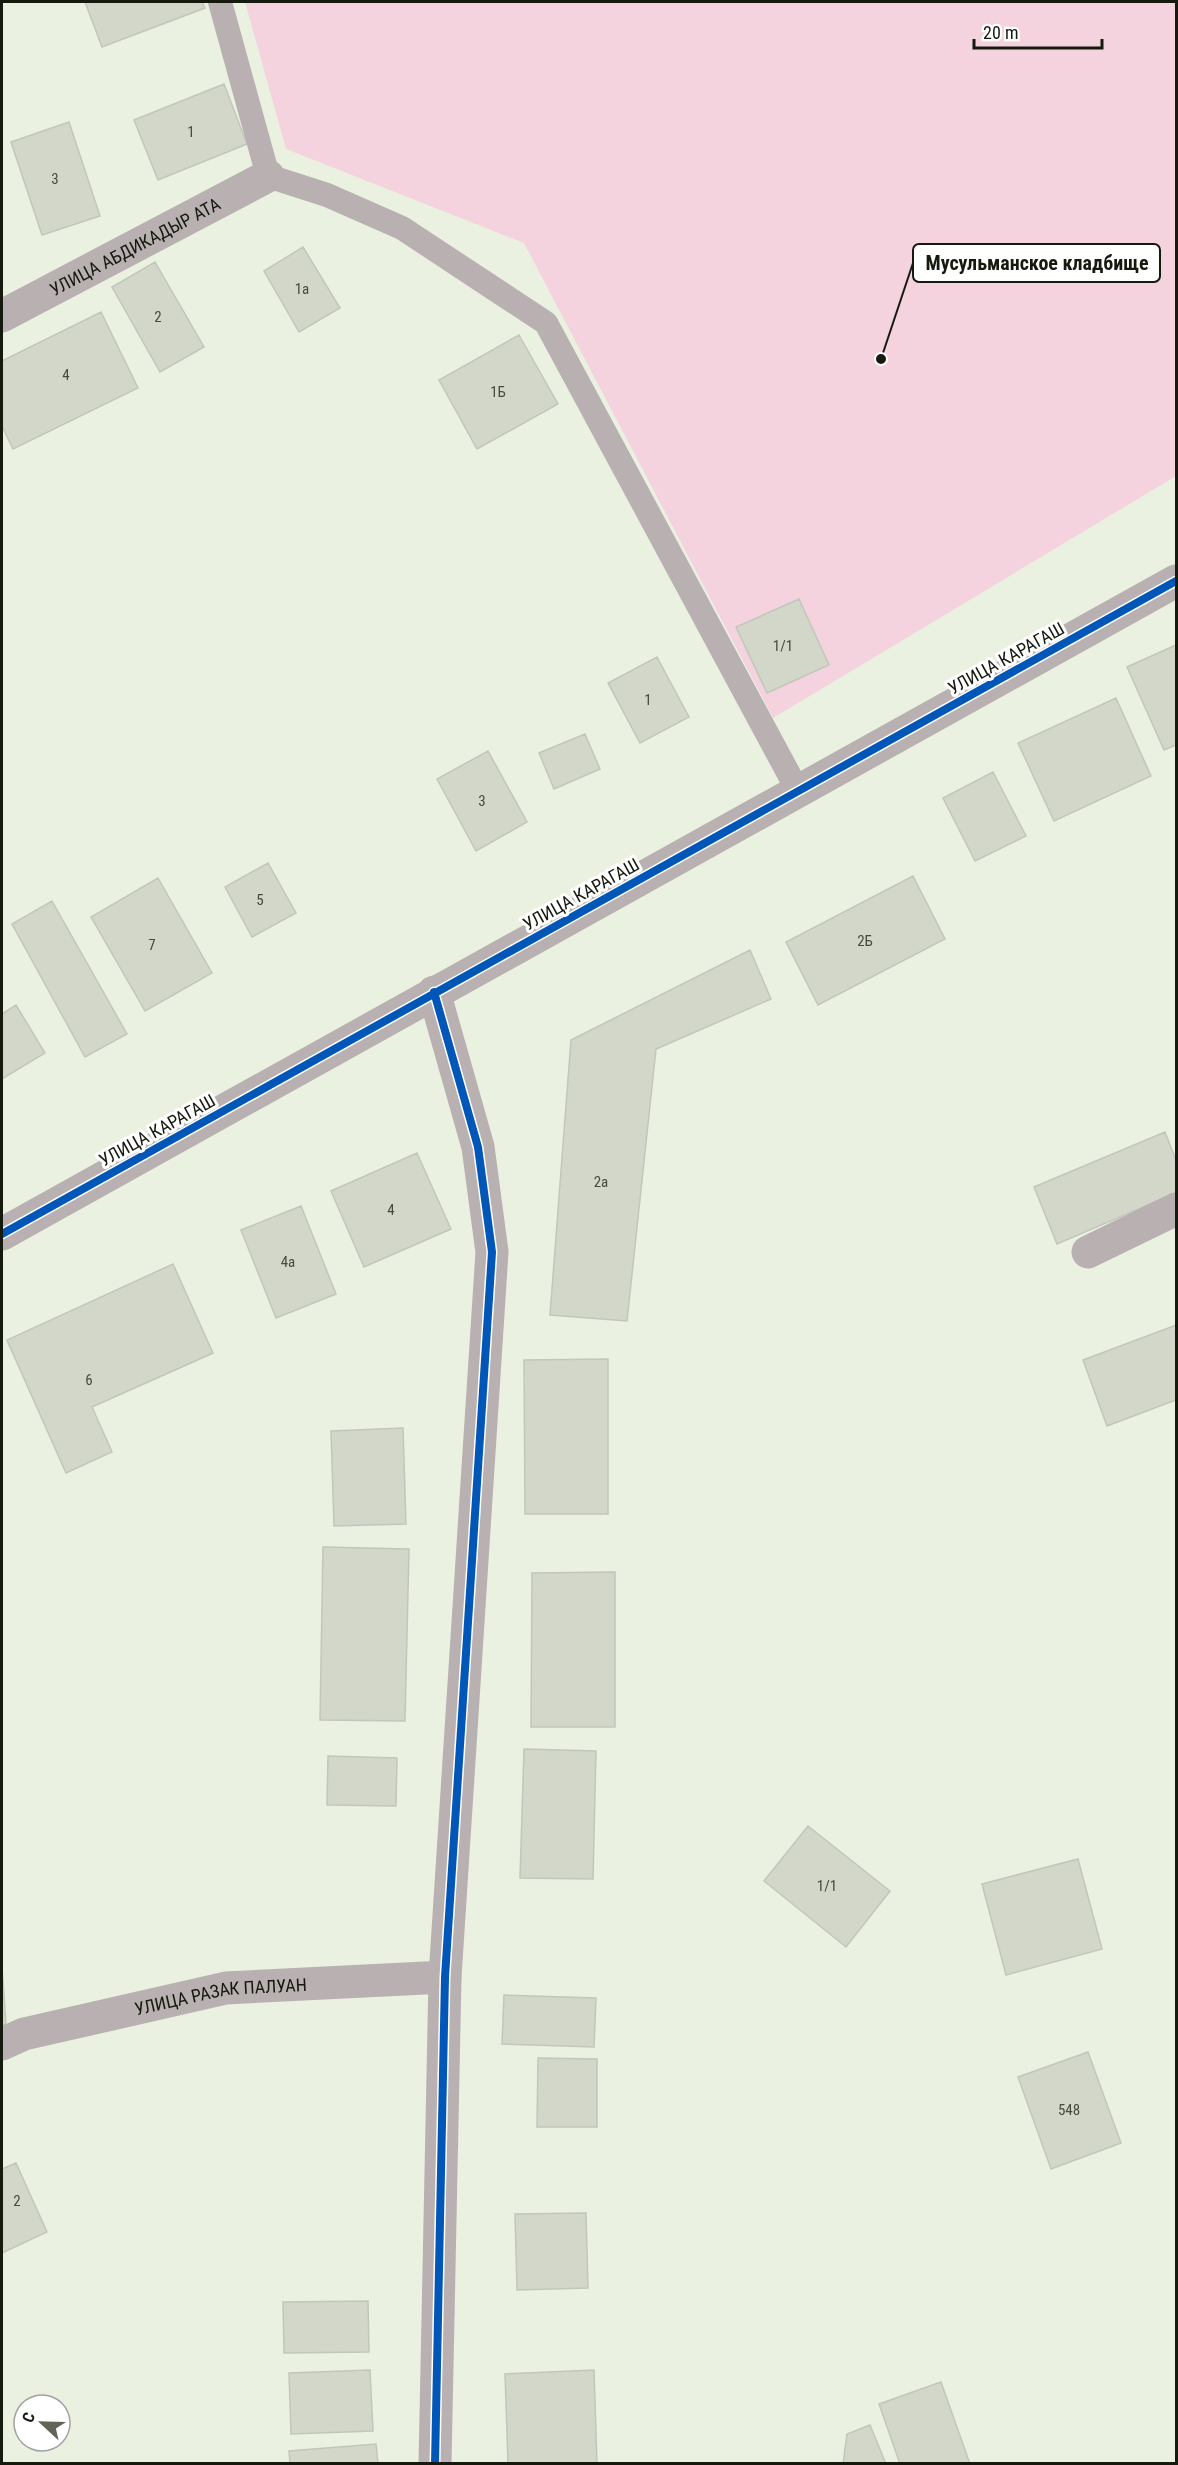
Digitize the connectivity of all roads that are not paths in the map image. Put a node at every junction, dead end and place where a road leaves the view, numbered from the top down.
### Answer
1 (220, 2) edge
2 (268, 176) junction
3 (2, 316) edge
4 (1176, 581) edge
5 (798, 791) junction
6 (434, 992) junction
7 (1176, 1209) edge
8 (2, 1234) edge
9 (1088, 1252) dead end
10 (445, 1977) junction
11 (2, 2044) edge
12 (435, 2463) edge

1 - 2 lane
2 - 3 street, УЛИЦА АБДИКАДЫР АТА
2 - 5 lane
4 - 5 street, УЛИЦА КАРАГАШ
5 - 6 street, УЛИЦА КАРАГАШ
6 - 8 street, УЛИЦА КАРАГАШ
6 - 10 street
7 - 9 street
10 - 11 street, УЛИЦА РАЗАК ПАЛУАН
10 - 12 street

